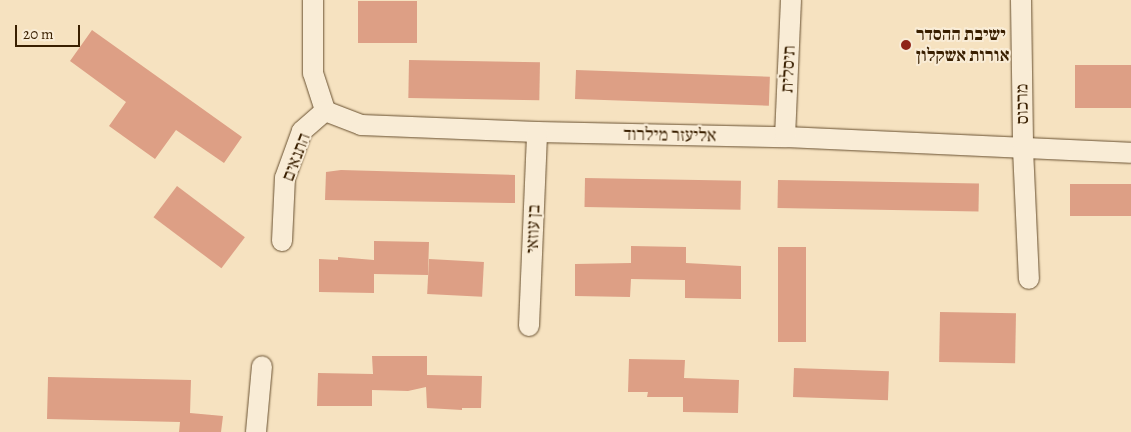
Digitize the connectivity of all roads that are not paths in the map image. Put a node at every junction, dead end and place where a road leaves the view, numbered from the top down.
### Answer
1 (313, 0) edge
2 (791, 0) edge
3 (1021, 0) edge
4 (325, 111) junction
5 (537, 132) junction
6 (785, 137) junction
7 (1023, 149) junction
8 (1131, 153) edge
9 (282, 240) dead end
10 (1029, 279) dead end
11 (529, 326) dead end
12 (262, 366) dead end
13 (256, 432) edge

1 - 4 street
2 - 6 street, תיסלית
3 - 7 street, מרכוס
4 - 5 street, אליעזר מילרוד
4 - 9 street, התנאים
5 - 6 street, אליעזר מילרוד
5 - 11 street, בן עוזאי
6 - 7 street, אליעזר מילרוד
7 - 8 street, אליעזר מילרוד
7 - 10 street, מרכוס
12 - 13 street

